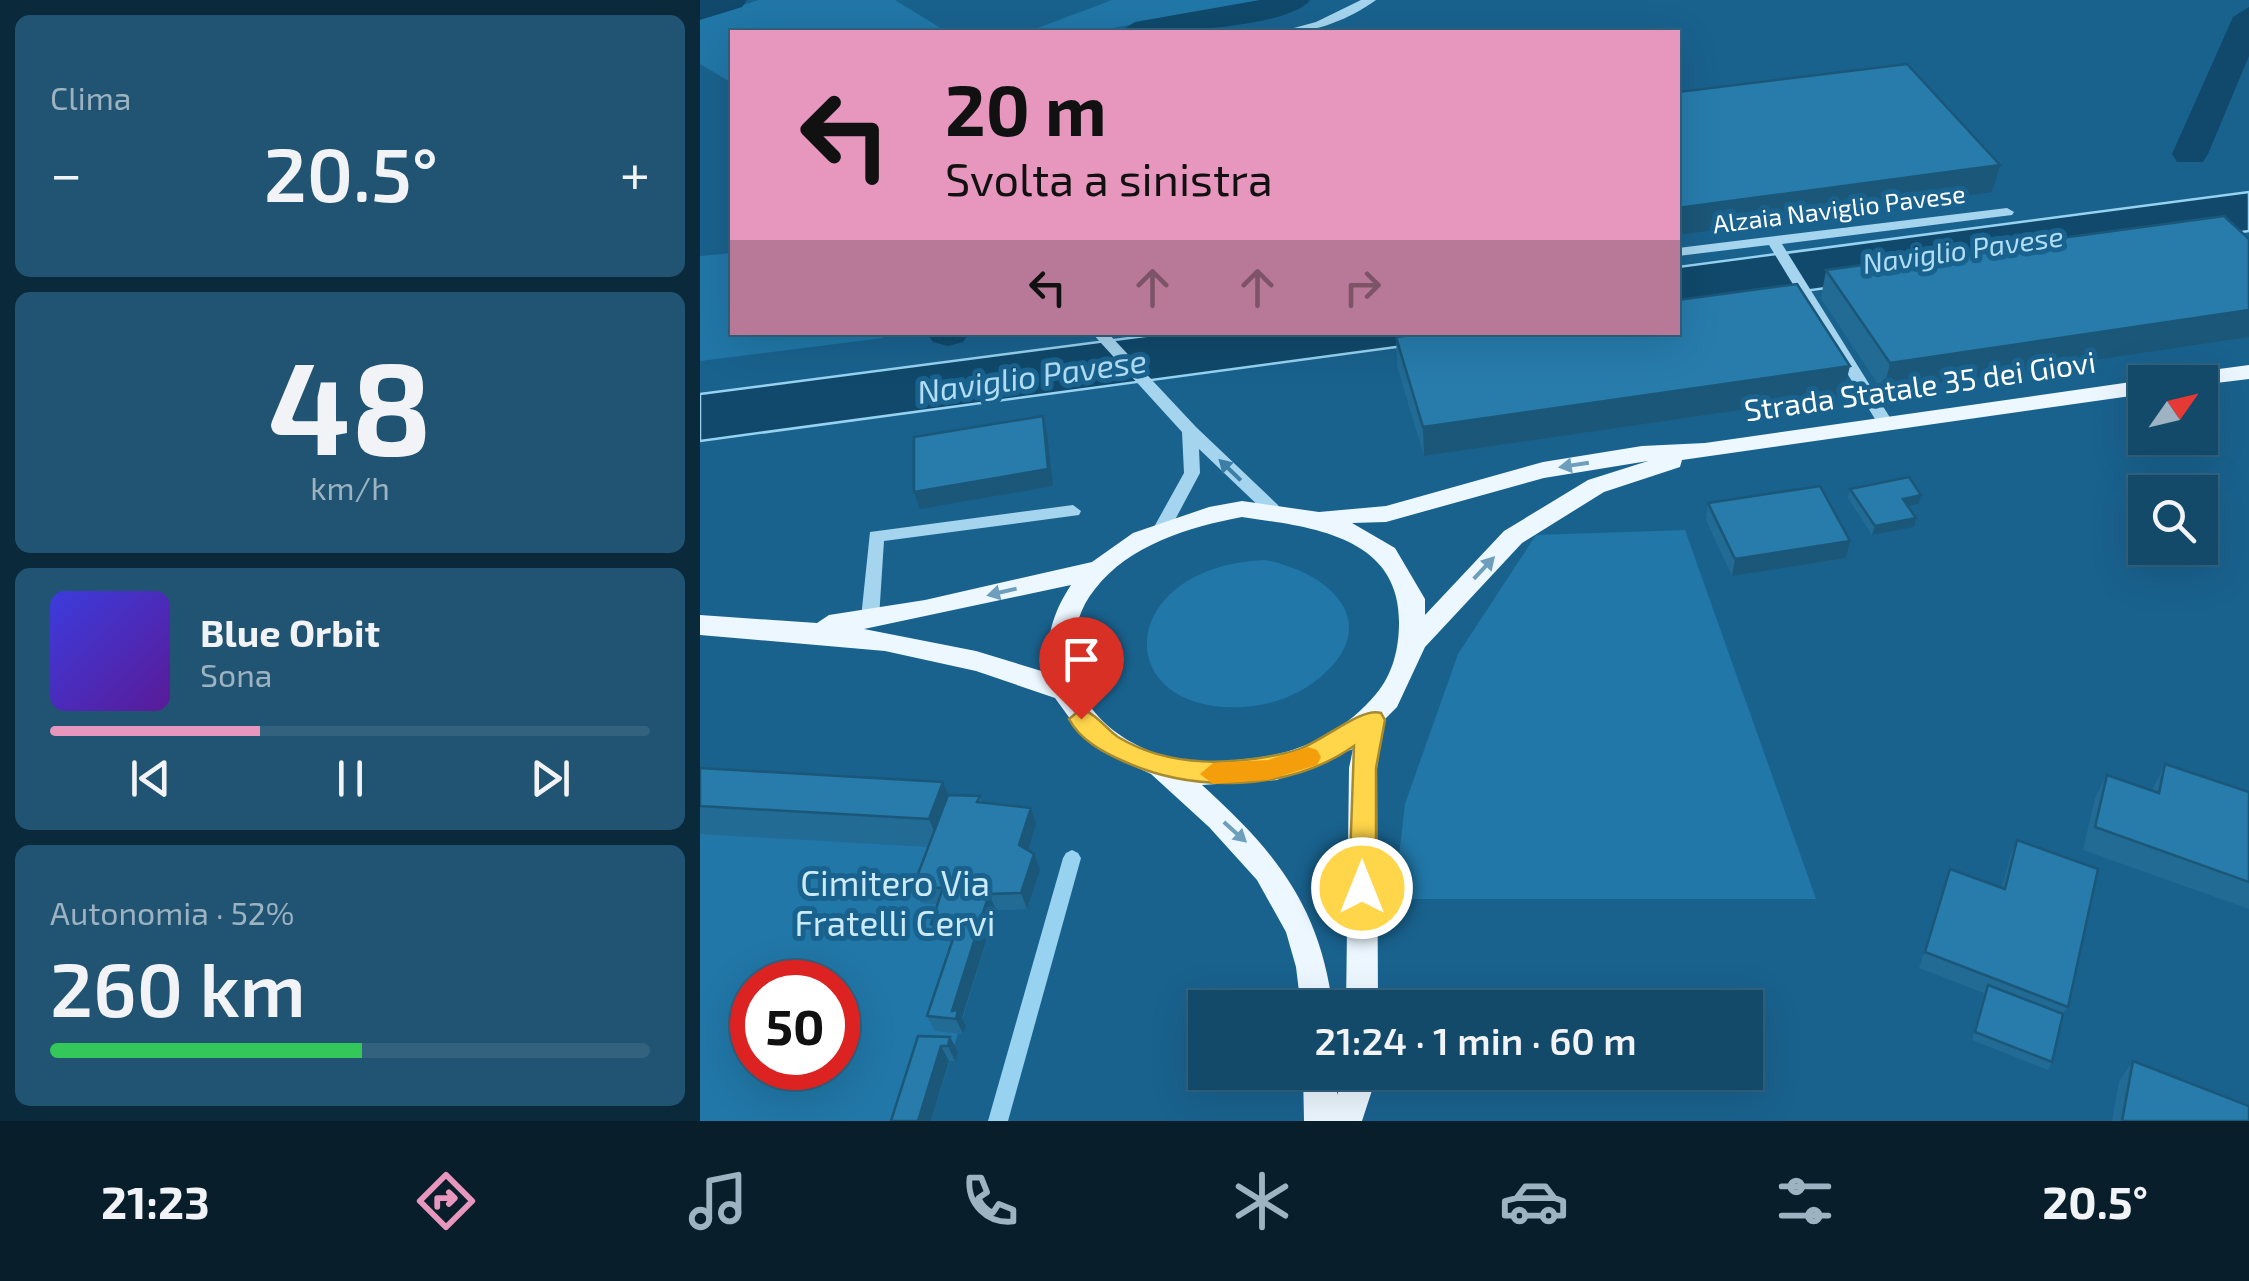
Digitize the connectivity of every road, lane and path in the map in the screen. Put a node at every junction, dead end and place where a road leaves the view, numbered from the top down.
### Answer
1 (1370, 0) edge
2 (1297, 30) edge
3 (2007, 212) dead end
4 (1776, 246) junction
5 (1680, 252) edge
6 (1101, 335) edge
7 (2249, 372) edge
8 (2218, 376) edge
9 (2128, 389) edge
10 (1886, 424) junction
11 (1190, 432) junction
12 (1705, 451) junction
13 (1272, 509) junction
14 (1073, 511) dead end
15 (1318, 516) junction
16 (1163, 527) junction
17 (1097, 570) junction
18 (870, 618) junction
19 (700, 625) edge
20 (809, 628) junction
21 (1418, 639) junction
22 (1064, 690) junction
23 (1372, 720) junction
24 (1162, 767) junction
25 (1316, 990) edge
26 (1362, 990) edge
27 (1321, 1090) edge
28 (1356, 1090) edge
29 (1322, 1121) edge
30 (1345, 1121) edge

1 - 2 street
3 - 4 street, Alzaia Naviglio Pavese
4 - 5 street, Alzaia Naviglio Pavese
4 - 10 street
6 - 11 street
7 - 8 main road
9 - 10 main road, Strada Statale 35 dei Giovi
10 - 12 main road, Strada Statale 35 dei Giovi
13 -> 11 street
11 - 16 street
12 -> 15 main road, Strada Statale 35 dei Giovi
21 -> 12 main road, Strada Statale 35 dei Giovi
13 - 15 main road
13 - 16 main road
14 - 18 street
15 - 21 main road
16 - 17 main road
17 -> 18 main road
17 - 22 main road
18 - 20 main road
19 - 20 main road
20 - 22 main road
21 - 23 main road
22 - 24 main road
23 - 24 main road
23 - 26 main road
24 -> 25 main road
27 - 29 main road
28 - 30 main road

